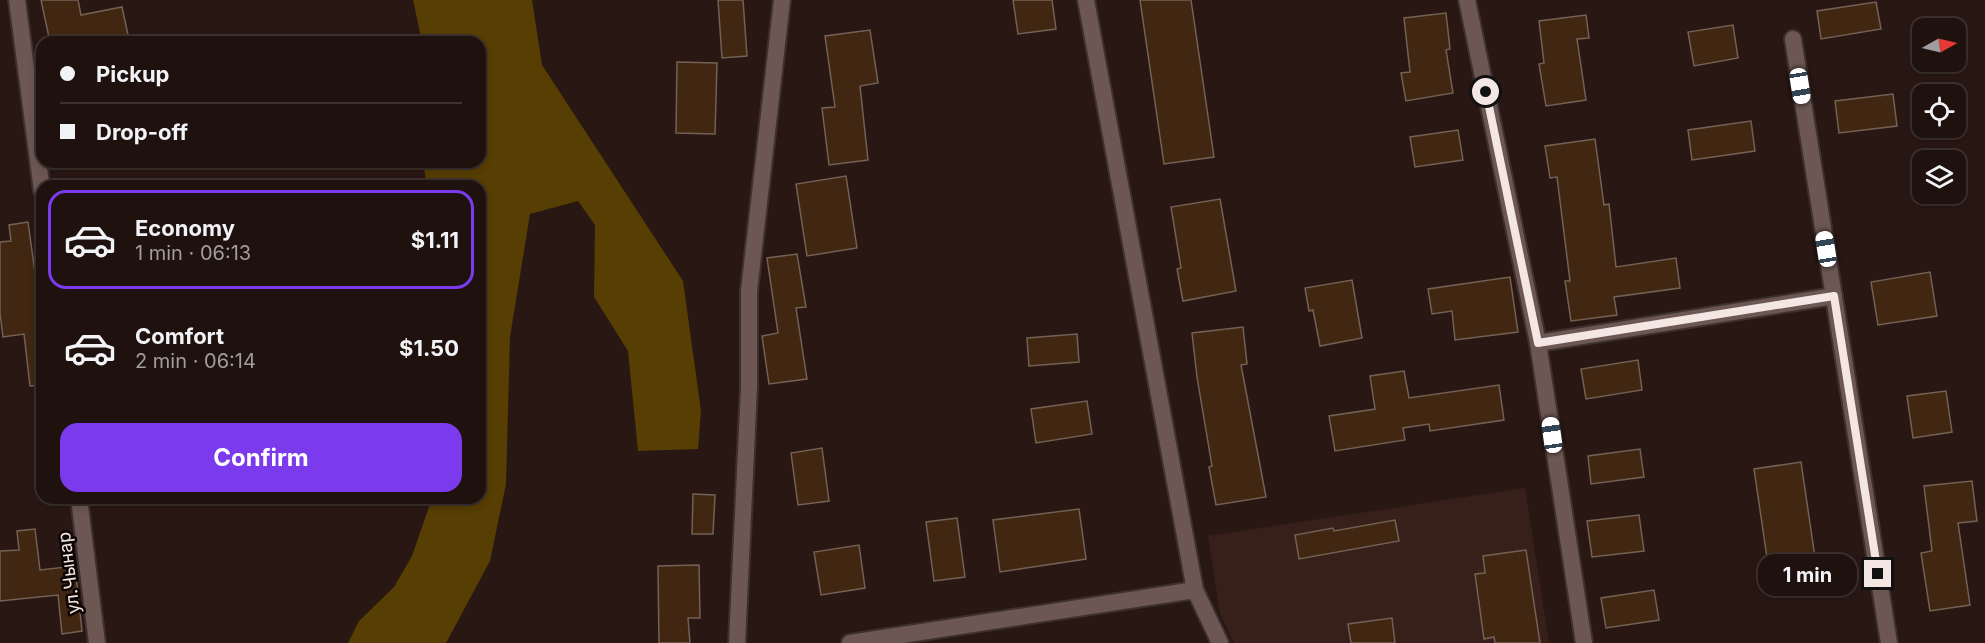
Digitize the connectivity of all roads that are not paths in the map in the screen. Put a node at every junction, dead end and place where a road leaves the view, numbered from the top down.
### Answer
1 (17, 0) edge
2 (782, 0) edge
3 (1086, 0) edge
4 (1467, 0) edge
5 (1792, 39) dead end
6 (36, 145) edge
7 (1834, 296) junction
8 (1538, 343) junction
9 (81, 504) edge
10 (1195, 590) junction
11 (97, 643) edge
12 (736, 643) edge
13 (850, 643) edge
14 (1220, 643) edge
15 (1584, 643) edge
16 (1889, 643) edge

1 - 6 street
2 - 12 street
3 - 10 street
4 - 8 street
5 - 7 street
7 - 8 street
7 - 16 street
8 - 15 street
9 - 11 street, ул.Чынар
10 - 13 street
10 - 14 street

